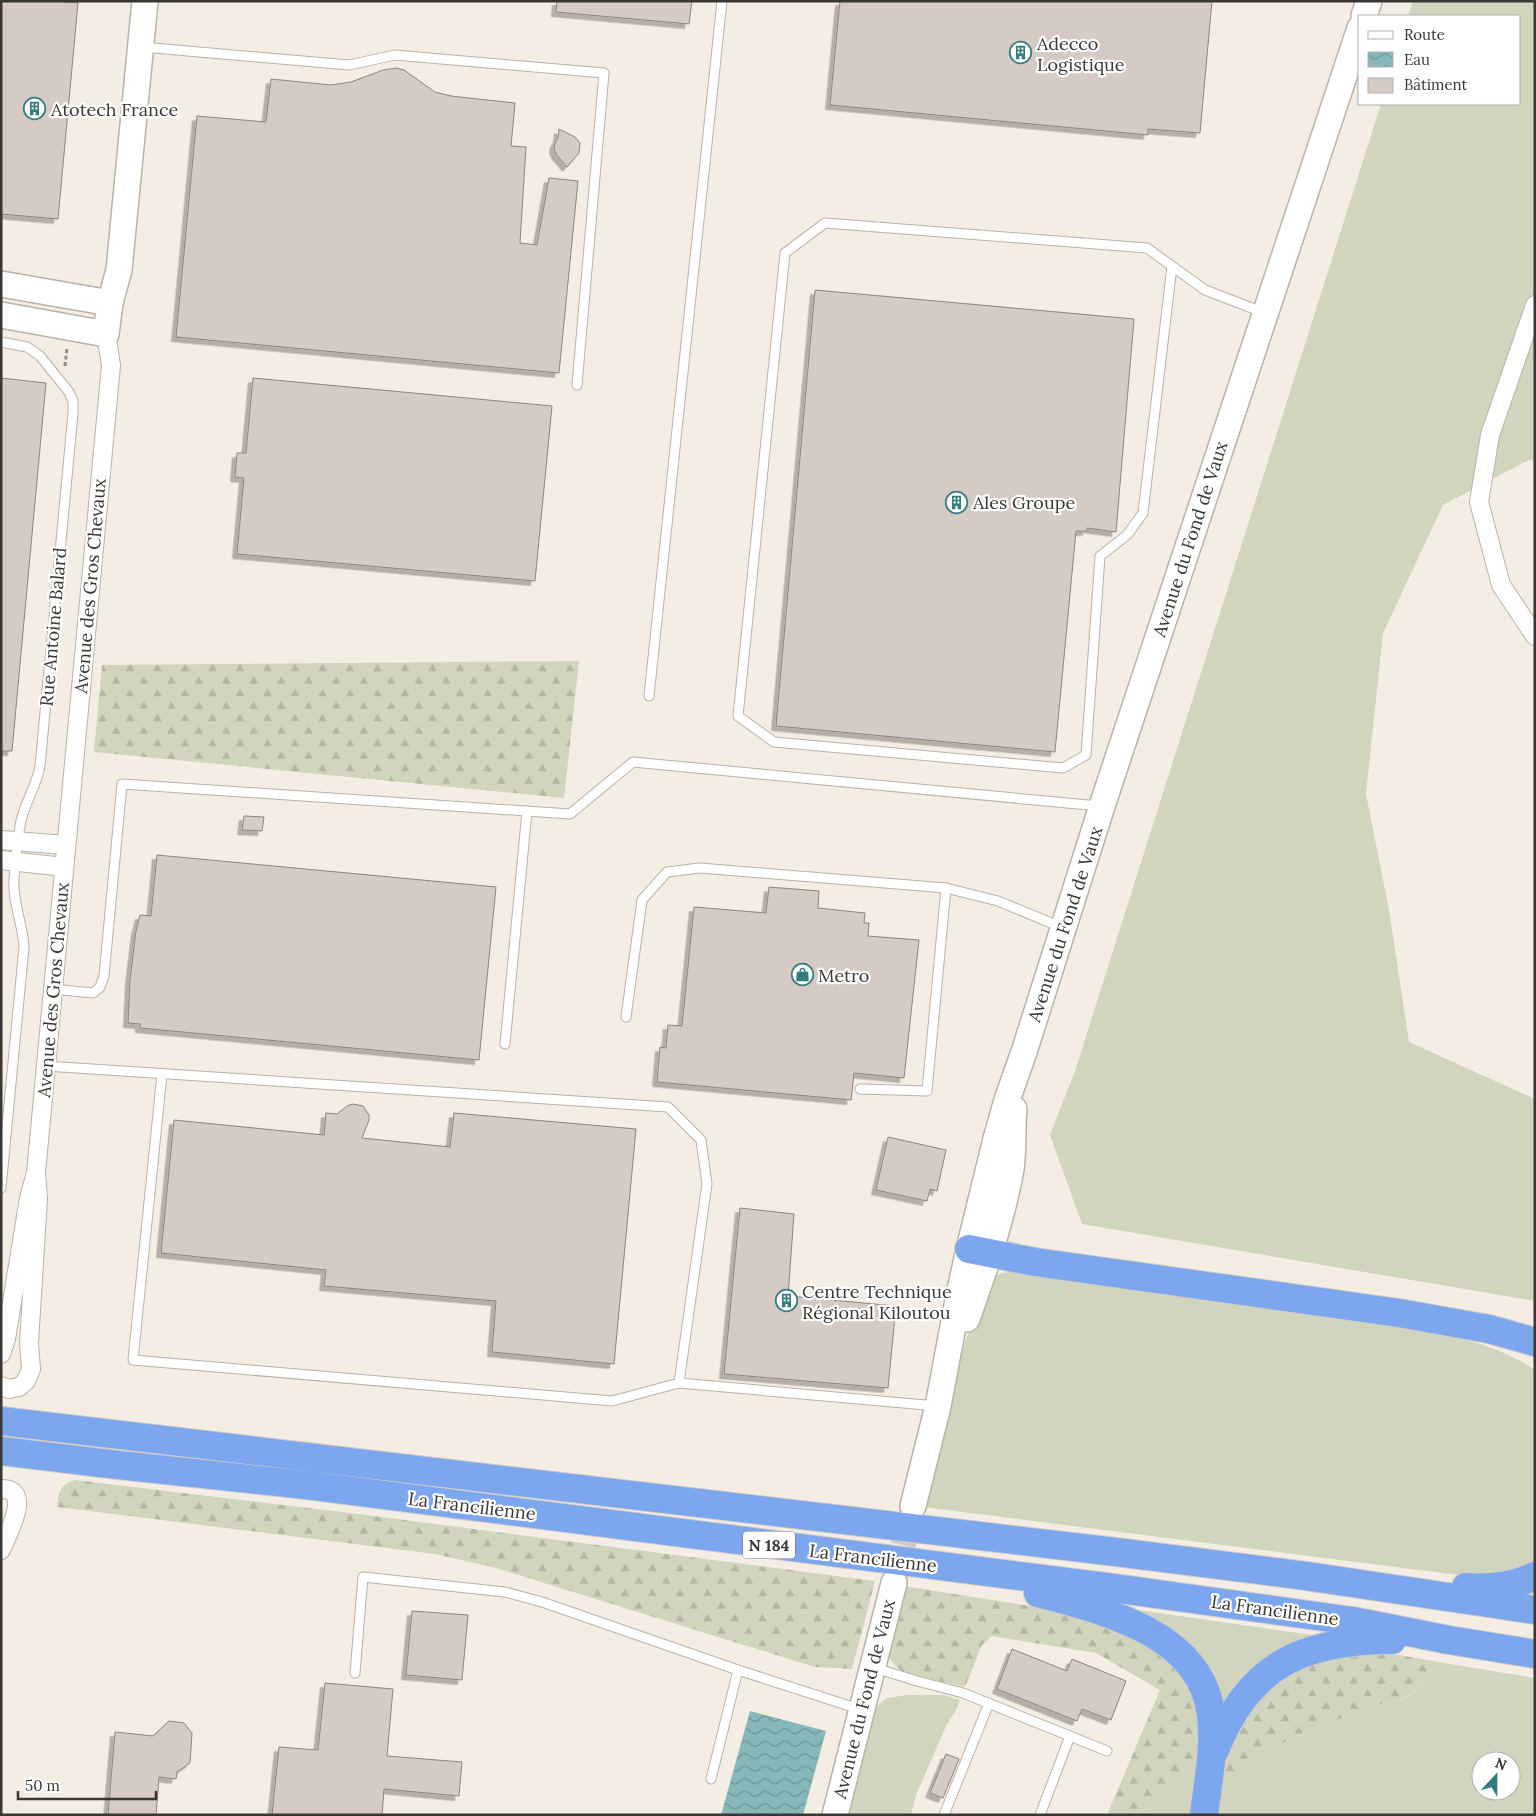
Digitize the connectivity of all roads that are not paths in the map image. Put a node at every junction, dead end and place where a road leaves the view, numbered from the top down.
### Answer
1 (145, 1) edge
2 (722, 1) edge
3 (1369, 1) edge
4 (1364, 15) edge
5 (1358, 34) edge
6 (141, 47) junction
7 (1172, 266) junction
8 (1, 284) edge
9 (110, 303) junction
10 (1535, 305) edge
11 (1265, 313) junction
12 (1, 315) edge
13 (106, 334) junction
14 (1, 342) edge
15 (577, 385) dead end
16 (1535, 636) edge
17 (649, 696) dead end
18 (1102, 806) junction
19 (527, 811) junction
20 (10, 841) edge
21 (66, 845) junction
22 (9, 861) edge
23 (64, 867) junction
24 (946, 888) junction
25 (1063, 928) junction
26 (52, 989) junction
27 (626, 1017) dead end
28 (505, 1044) dead end
29 (46, 1066) junction
30 (162, 1074) junction
31 (860, 1089) dead end
32 (36, 1174) junction
33 (1, 1188) edge
34 (980, 1251) junction
35 (1489, 1329) junction
36 (1535, 1342) edge
37 (1, 1354) edge
38 (1535, 1354) edge
39 (679, 1383) junction
40 (1, 1386) edge
41 (938, 1406) junction
42 (1, 1421) edge
43 (1, 1450) edge
44 (1, 1488) edge
45 (912, 1506) tunnel mouth
46 (1, 1550) edge
47 (955, 1569) junction
48 (1306, 1576) junction
49 (1535, 1576) edge
50 (894, 1583) tunnel mouth
51 (1535, 1610) edge
52 (1449, 1640) junction
53 (1535, 1654) edge
54 (872, 1667) junction
55 (738, 1670) junction
56 (355, 1672) dead end
57 (989, 1703) junction
58 (862, 1710) junction
59 (1070, 1736) junction
60 (1108, 1751) dead end
61 (1210, 1761) junction
62 (711, 1779) dead end
63 (835, 1815) edge
64 (944, 1815) edge
65 (1040, 1815) edge
66 (1204, 1815) edge

1 - 6 street, Avenue des Gros Chevaux
2 - 17 lane
3 - 4 street
5 - 11 street, Avenue du Fond de Vaux
6 - 9 street, Avenue des Gros Chevaux
6 - 15 lane
7 - 7 lane
7 - 11 lane
8 - 9 street
9 - 13 street, Avenue des Gros Chevaux
10 - 16 street
11 - 18 street, Avenue du Fond de Vaux
12 - 13 street
13 - 21 street, Avenue des Gros Chevaux
14 - 20 lane, Rue Antoine Balard
18 - 19 lane
18 - 25 street, Avenue du Fond de Vaux
19 - 26 lane
19 - 28 lane
20 - 21 street
20 - 22 lane, Rue Antoine Balard
21 - 23 street, Avenue des Gros Chevaux
22 - 23 street
22 - 33 lane, Rue Antoine Balard
23 - 26 street, Avenue des Gros Chevaux
24 - 25 lane
24 - 27 lane
24 - 31 lane
25 - 34 street, Avenue du Fond de Vaux
26 - 29 street, Avenue des Gros Chevaux
29 - 30 lane
29 - 32 street, Avenue des Gros Chevaux
30 - 39 lane
30 - 39 lane
32 - 37 street
32 - 40 street
34 - 35 highway
34 - 41 street, Avenue du Fond de Vaux
35 - 36 highway
35 - 38 highway
39 - 41 lane
41 - 45 street, Avenue du Fond de Vaux
42 - 48 highway, La Francilienne / N 184
43 - 47 highway, La Francilienne / N 184
44 - 46 street
47 - 52 highway, La Francilienne / N 184
47 - 61 highway
48 - 49 highway
48 - 51 highway, La Francilienne / N 184
50 - 54 street, Avenue du Fond de Vaux
52 - 53 highway, La Francilienne / N 184
52 - 61 highway
54 - 57 lane
54 - 58 street, Avenue du Fond de Vaux
55 - 56 lane
55 - 58 lane
55 - 62 lane
57 - 59 lane
57 - 64 lane
58 - 63 street, Avenue du Fond de Vaux
59 - 60 lane
59 - 65 lane
61 - 66 highway

